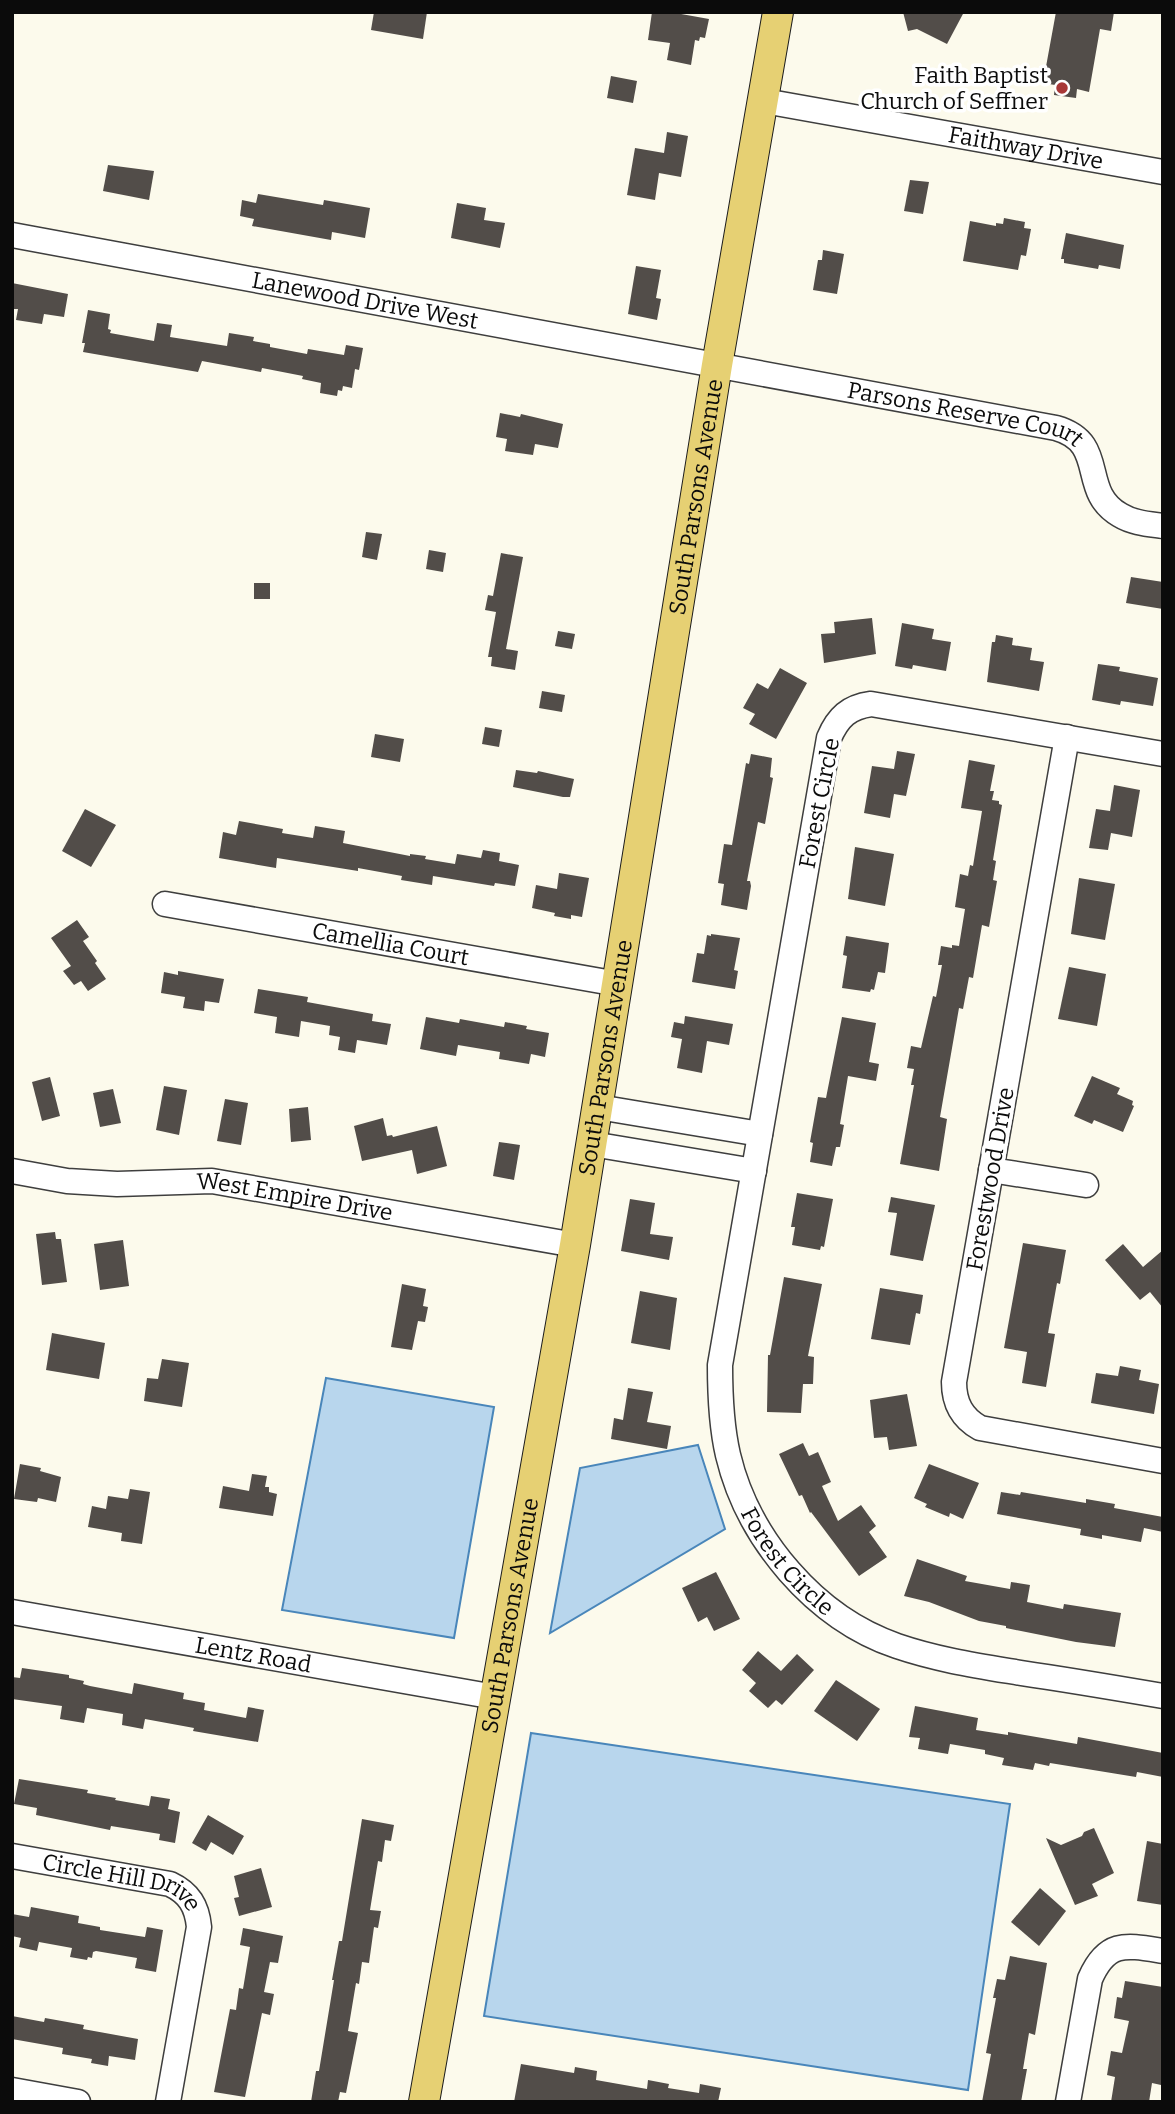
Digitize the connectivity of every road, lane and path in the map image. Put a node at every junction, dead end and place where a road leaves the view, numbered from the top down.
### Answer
1 (778, 12) edge
2 (764, 101) junction
3 (1163, 172) edge
4 (12, 235) edge
5 (717, 365) junction
6 (1163, 526) edge
7 (1067, 737) junction
8 (1163, 754) edge
9 (165, 904) dead end
10 (618, 984) junction
11 (598, 1107) junction
12 (760, 1134) junction
13 (592, 1144) junction
14 (12, 1171) edge
15 (754, 1171) junction
16 (991, 1171) junction
17 (1086, 1185) dead end
18 (575, 1245) junction
19 (1163, 1461) edge
20 (12, 1612) edge
21 (1163, 1696) edge
22 (495, 1697) junction
23 (12, 1856) edge
24 (1163, 1951) edge
25 (12, 2090) edge
26 (78, 2102) edge
27 (168, 2102) edge
28 (424, 2102) edge
29 (1068, 2102) edge

1 - 2 main road, South Parsons Avenue
2 - 3 street, Faithway Drive
2 - 5 main road, South Parsons Avenue
4 - 5 street, Lanewood Drive West
5 - 6 street, Parsons Reserve Court
5 - 10 main road, South Parsons Avenue
7 - 8 street, Forest Circle
7 - 12 street, Forest Circle
7 - 16 street, Forestwood Drive
9 - 10 street, Camellia Court
10 - 11 main road, South Parsons Avenue
11 - 12 street
11 - 13 main road, South Parsons Avenue
12 - 15 street, Forest Circle
13 - 15 street
13 - 18 main road, South Parsons Avenue
14 - 18 street, West Empire Drive
15 - 21 street, Forest Circle
16 - 17 street
16 - 19 street, Forestwood Drive
18 - 22 main road, South Parsons Avenue
20 - 22 street, Lentz Road
22 - 28 main road, South Parsons Avenue
23 - 27 street, Circle Hill Drive
24 - 29 street
25 - 26 street

